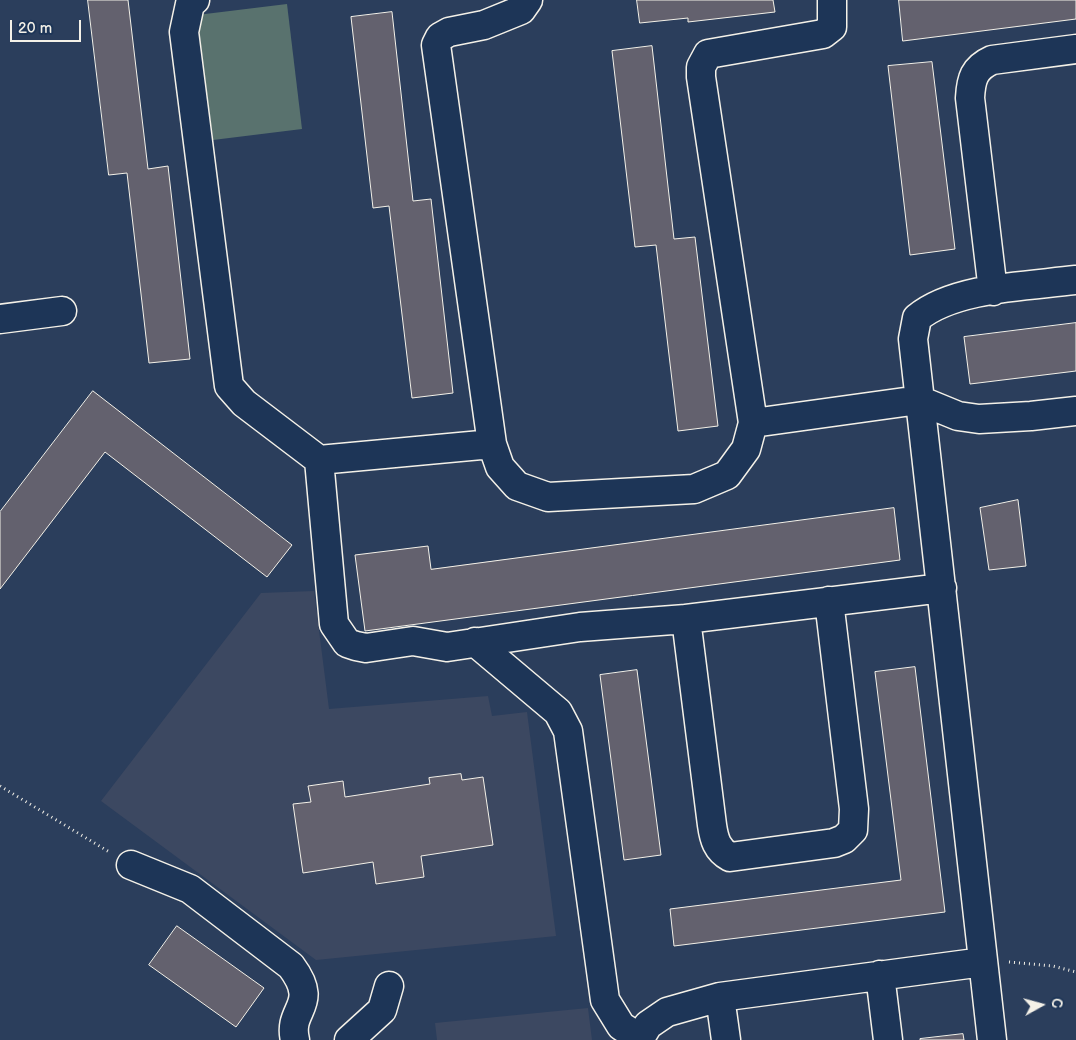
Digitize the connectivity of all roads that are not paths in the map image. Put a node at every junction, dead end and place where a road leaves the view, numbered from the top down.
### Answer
1 (195, 0) edge
2 (528, 0) edge
3 (832, 0) edge
4 (1076, 48) edge
5 (1076, 280) edge
6 (993, 291) junction
7 (62, 311) dead end
8 (0, 319) edge
9 (919, 400) junction
10 (1076, 411) edge
11 (753, 423) junction
12 (492, 444) junction
13 (319, 460) junction
14 (942, 588) junction
15 (829, 601) junction
16 (686, 619) junction
17 (475, 642) junction
18 (132, 866) road end
19 (983, 962) junction
20 (880, 975) junction
21 (389, 986) dead end
22 (720, 997) junction
23 (640, 1039) edge
24 (295, 1040) edge
25 (349, 1040) edge
26 (726, 1040) edge
27 (888, 1040) edge
28 (992, 1040) edge

1 - 13 lane
2 - 12 lane
3 - 11 lane
4 - 6 lane
5 - 6 lane
6 - 9 lane
7 - 8 lane
9 - 10 lane
9 - 11 lane
9 - 14 lane
11 - 12 lane
12 - 13 lane
13 - 17 lane
14 - 15 lane
14 - 19 lane
15 - 16 lane
15 - 16 lane
16 - 17 lane
17 - 23 lane
18 - 24 lane
19 - 20 lane
19 - 28 lane
20 - 22 lane
20 - 27 lane
21 - 25 lane
22 - 23 lane
22 - 26 lane

